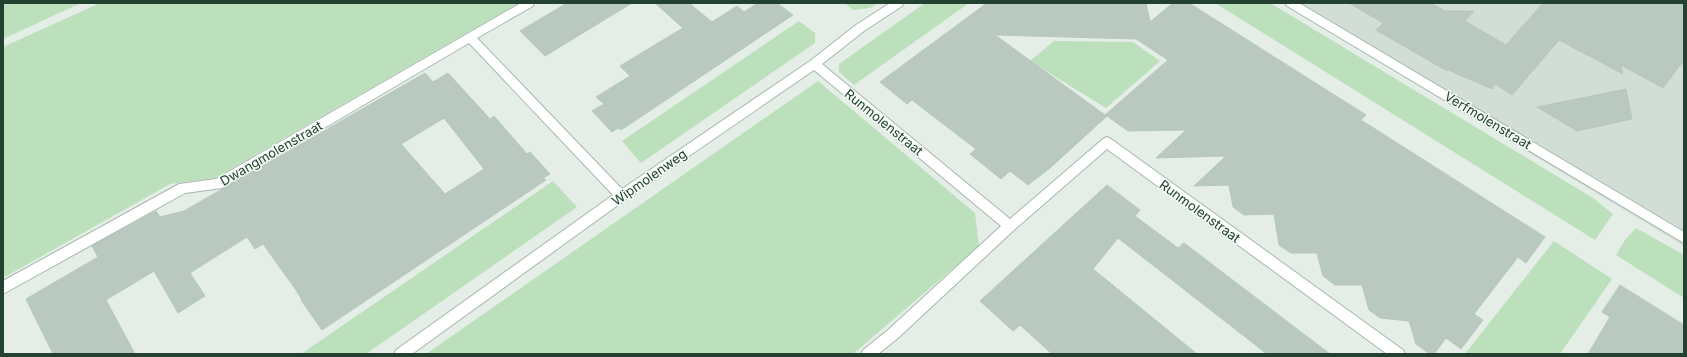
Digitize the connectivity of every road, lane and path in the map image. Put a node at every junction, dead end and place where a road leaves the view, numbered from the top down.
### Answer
1 (530, 3) edge
2 (898, 3) edge
3 (1291, 3) edge
4 (470, 38) junction
5 (814, 64) junction
6 (621, 196) junction
7 (1010, 226) junction
8 (1684, 238) edge
9 (3, 288) edge
10 (402, 354) edge
11 (868, 354) edge
12 (1398, 354) edge

1 - 4 street, Dwangmolenstraat
2 - 5 street, Wipmolenweg
3 - 8 street, Verfmolenstraat
4 - 6 street
4 - 9 street, Dwangmolenstraat
5 - 6 street, Wipmolenweg
5 - 7 street, Runmolenstraat
6 - 10 street, Wipmolenweg
7 - 11 street, Runmolenstraat
7 - 12 street, Runmolenstraat

